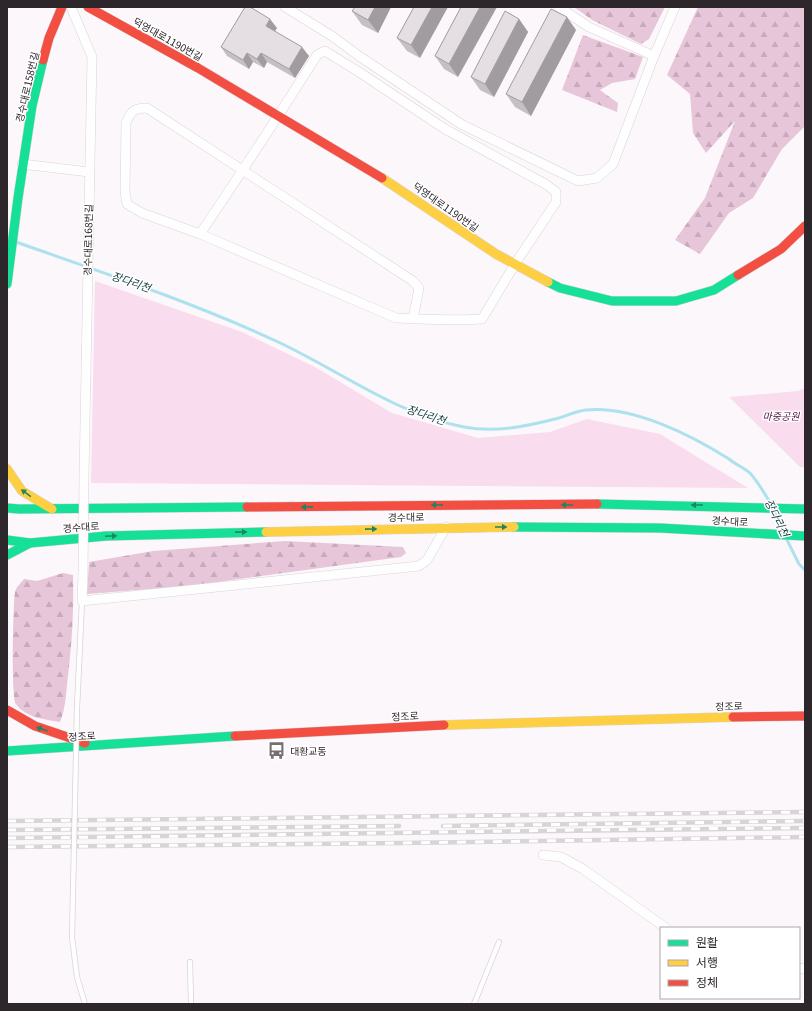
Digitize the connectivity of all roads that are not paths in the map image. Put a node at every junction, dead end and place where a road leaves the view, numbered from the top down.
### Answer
1 (62, 7) edge
2 (71, 7) edge
3 (88, 7) edge
4 (285, 7) edge
5 (559, 7) edge
6 (676, 7) edge
7 (654, 56) junction
8 (278, 116) junction
9 (22, 164) junction
10 (243, 169) junction
11 (89, 172) junction
12 (805, 226) edge
13 (200, 234) junction
14 (515, 264) junction
15 (7, 284) edge
16 (413, 318) junction
17 (7, 469) edge
18 (7, 508) edge
19 (52, 509) junction
20 (805, 509) edge
21 (446, 527) junction
22 (805, 536) edge
23 (7, 540) edge
24 (30, 543) junction
25 (7, 555) edge
26 (82, 601) junction
27 (7, 710) edge
28 (805, 716) edge
29 (92, 746) junction
30 (7, 751) edge
31 (543, 855) dead end
32 (665, 927) edge
33 (499, 942) dead end
34 (190, 962) dead end
35 (85, 1004) edge
36 (191, 1004) edge
37 (474, 1004) edge

1 - 9 main road, 경수대로158번길
2 - 11 street, 경수대로168번길
3 - 8 main road, 덕영대로1190번길
4 - 7 street
5 - 7 street
6 - 7 street
8 - 10 street
8 - 14 main road, 덕영대로1190번길
8 - 14 street
9 - 11 street
9 - 15 main road, 경수대로158번길
10 - 13 street
10 - 13 street
10 - 16 street
11 - 26 street, 경수대로168번길, bridge
12 - 14 main road, 덕영대로1190번길
13 - 16 street
14 - 16 street
19 -> 17 main road
18 - 19 main road, 경수대로
20 -> 19 main road, 경수대로
21 -> 22 main road, 경수대로
24 -> 21 main road, 경수대로
21 - 26 street
23 - 24 main road, 경수대로
24 - 25 main road
26 - 35 lane, bridge
29 -> 27 main road
28 - 29 main road, 정조로
29 - 30 main road, 정조로
31 - 32 street
33 - 37 lane
34 - 36 lane

